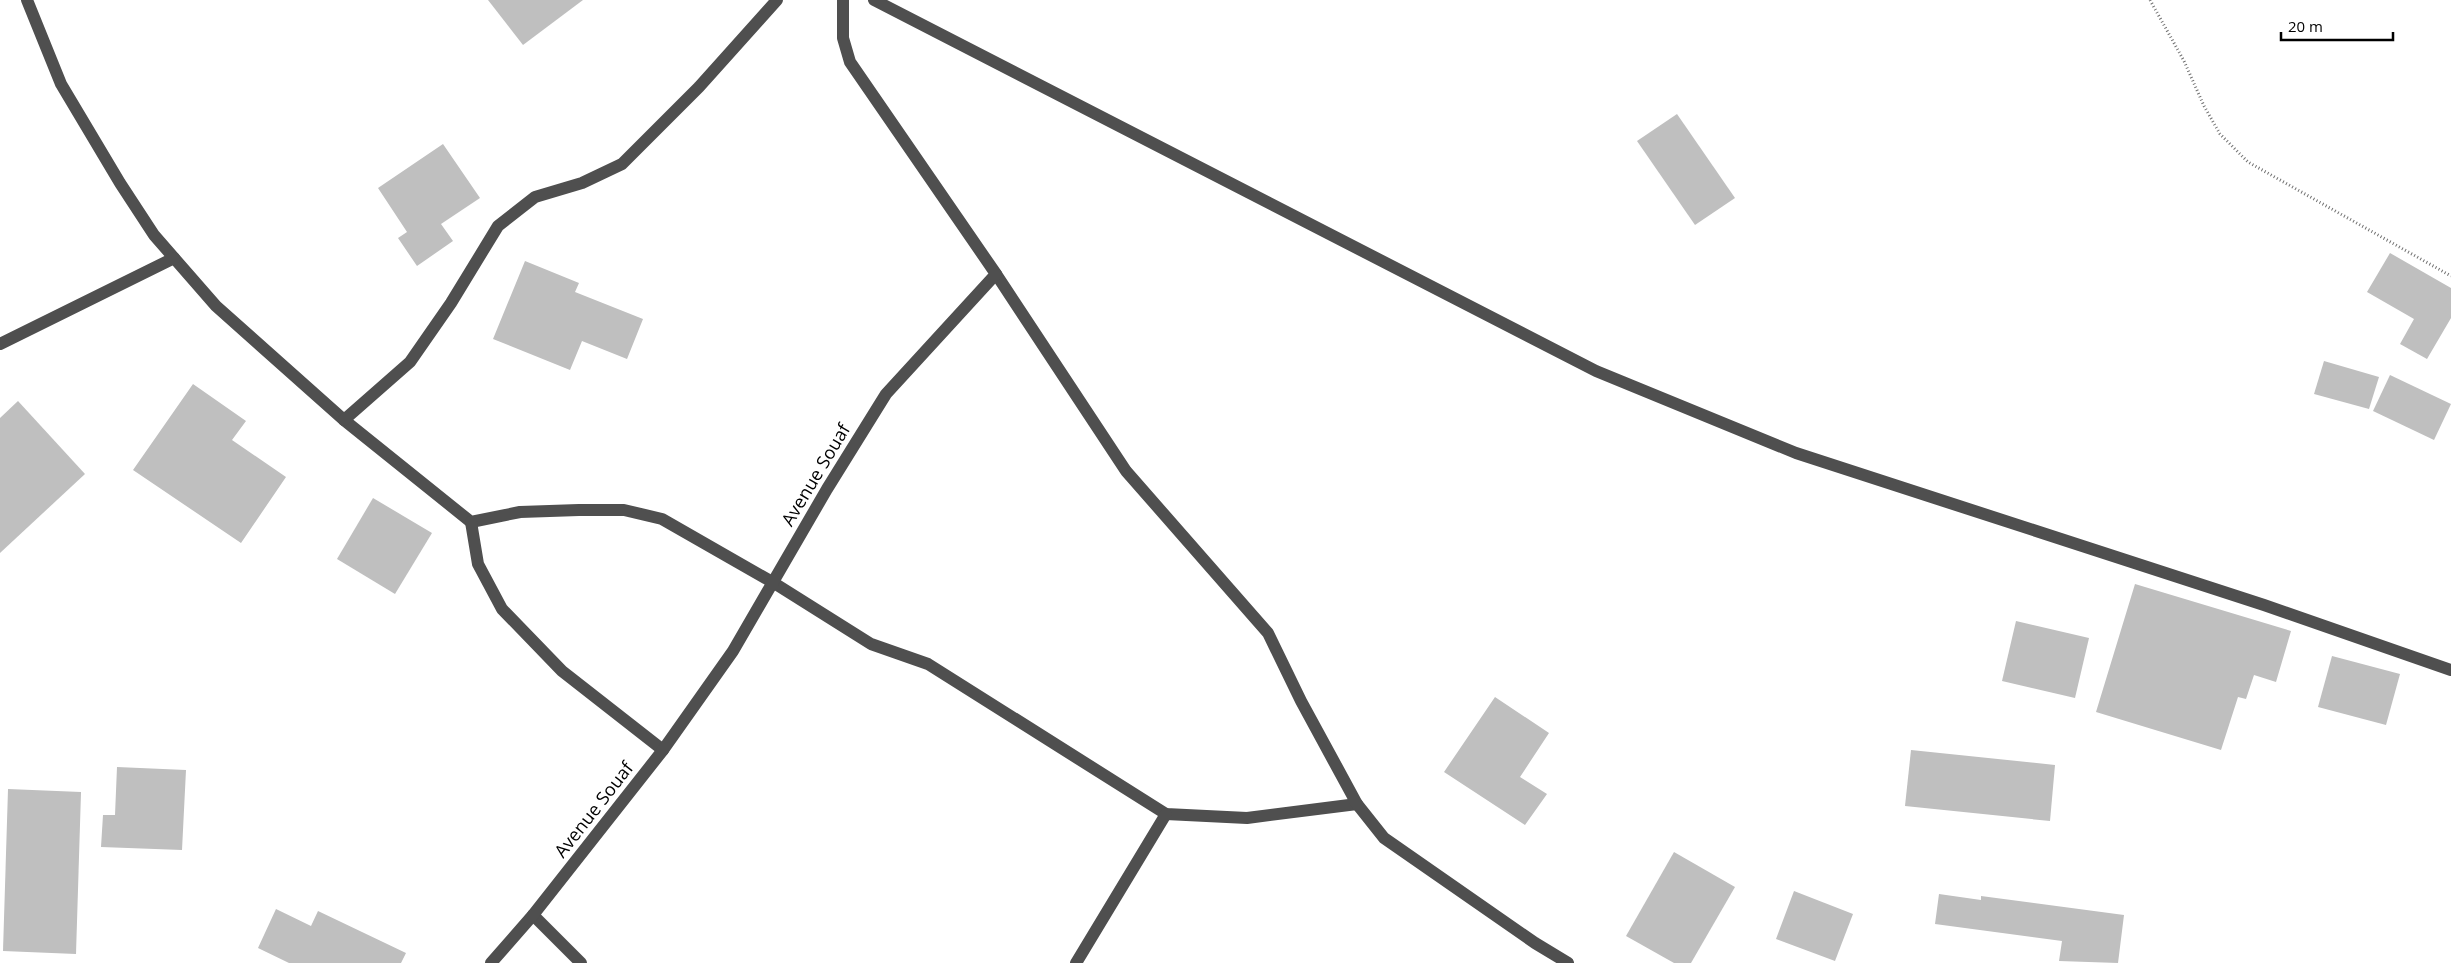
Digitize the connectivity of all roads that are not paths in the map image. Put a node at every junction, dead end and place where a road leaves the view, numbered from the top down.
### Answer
1 (27, 0) edge
2 (777, 0) edge
3 (843, 0) edge
4 (874, 0) edge
5 (174, 258) junction
6 (996, 274) junction
7 (0, 344) edge
8 (344, 420) junction
9 (472, 522) junction
10 (774, 583) junction
11 (2451, 670) edge
12 (664, 750) junction
13 (1357, 804) junction
14 (1166, 814) junction
15 (533, 915) junction
16 (491, 963) edge
17 (581, 963) edge
18 (1076, 963) edge
19 (1568, 963) edge

1 - 5 street
2 - 8 street
3 - 6 street
4 - 11 street
5 - 7 street
5 - 8 street
6 - 10 street, Avenue Souaf
6 - 13 street
8 - 9 street
9 - 10 street
9 - 12 street
10 - 12 street, Avenue Souaf
10 - 14 street
12 - 15 street, Avenue Souaf
13 - 14 street
13 - 19 street
14 - 18 street
15 - 16 street, Avenue Souaf
15 - 17 street

